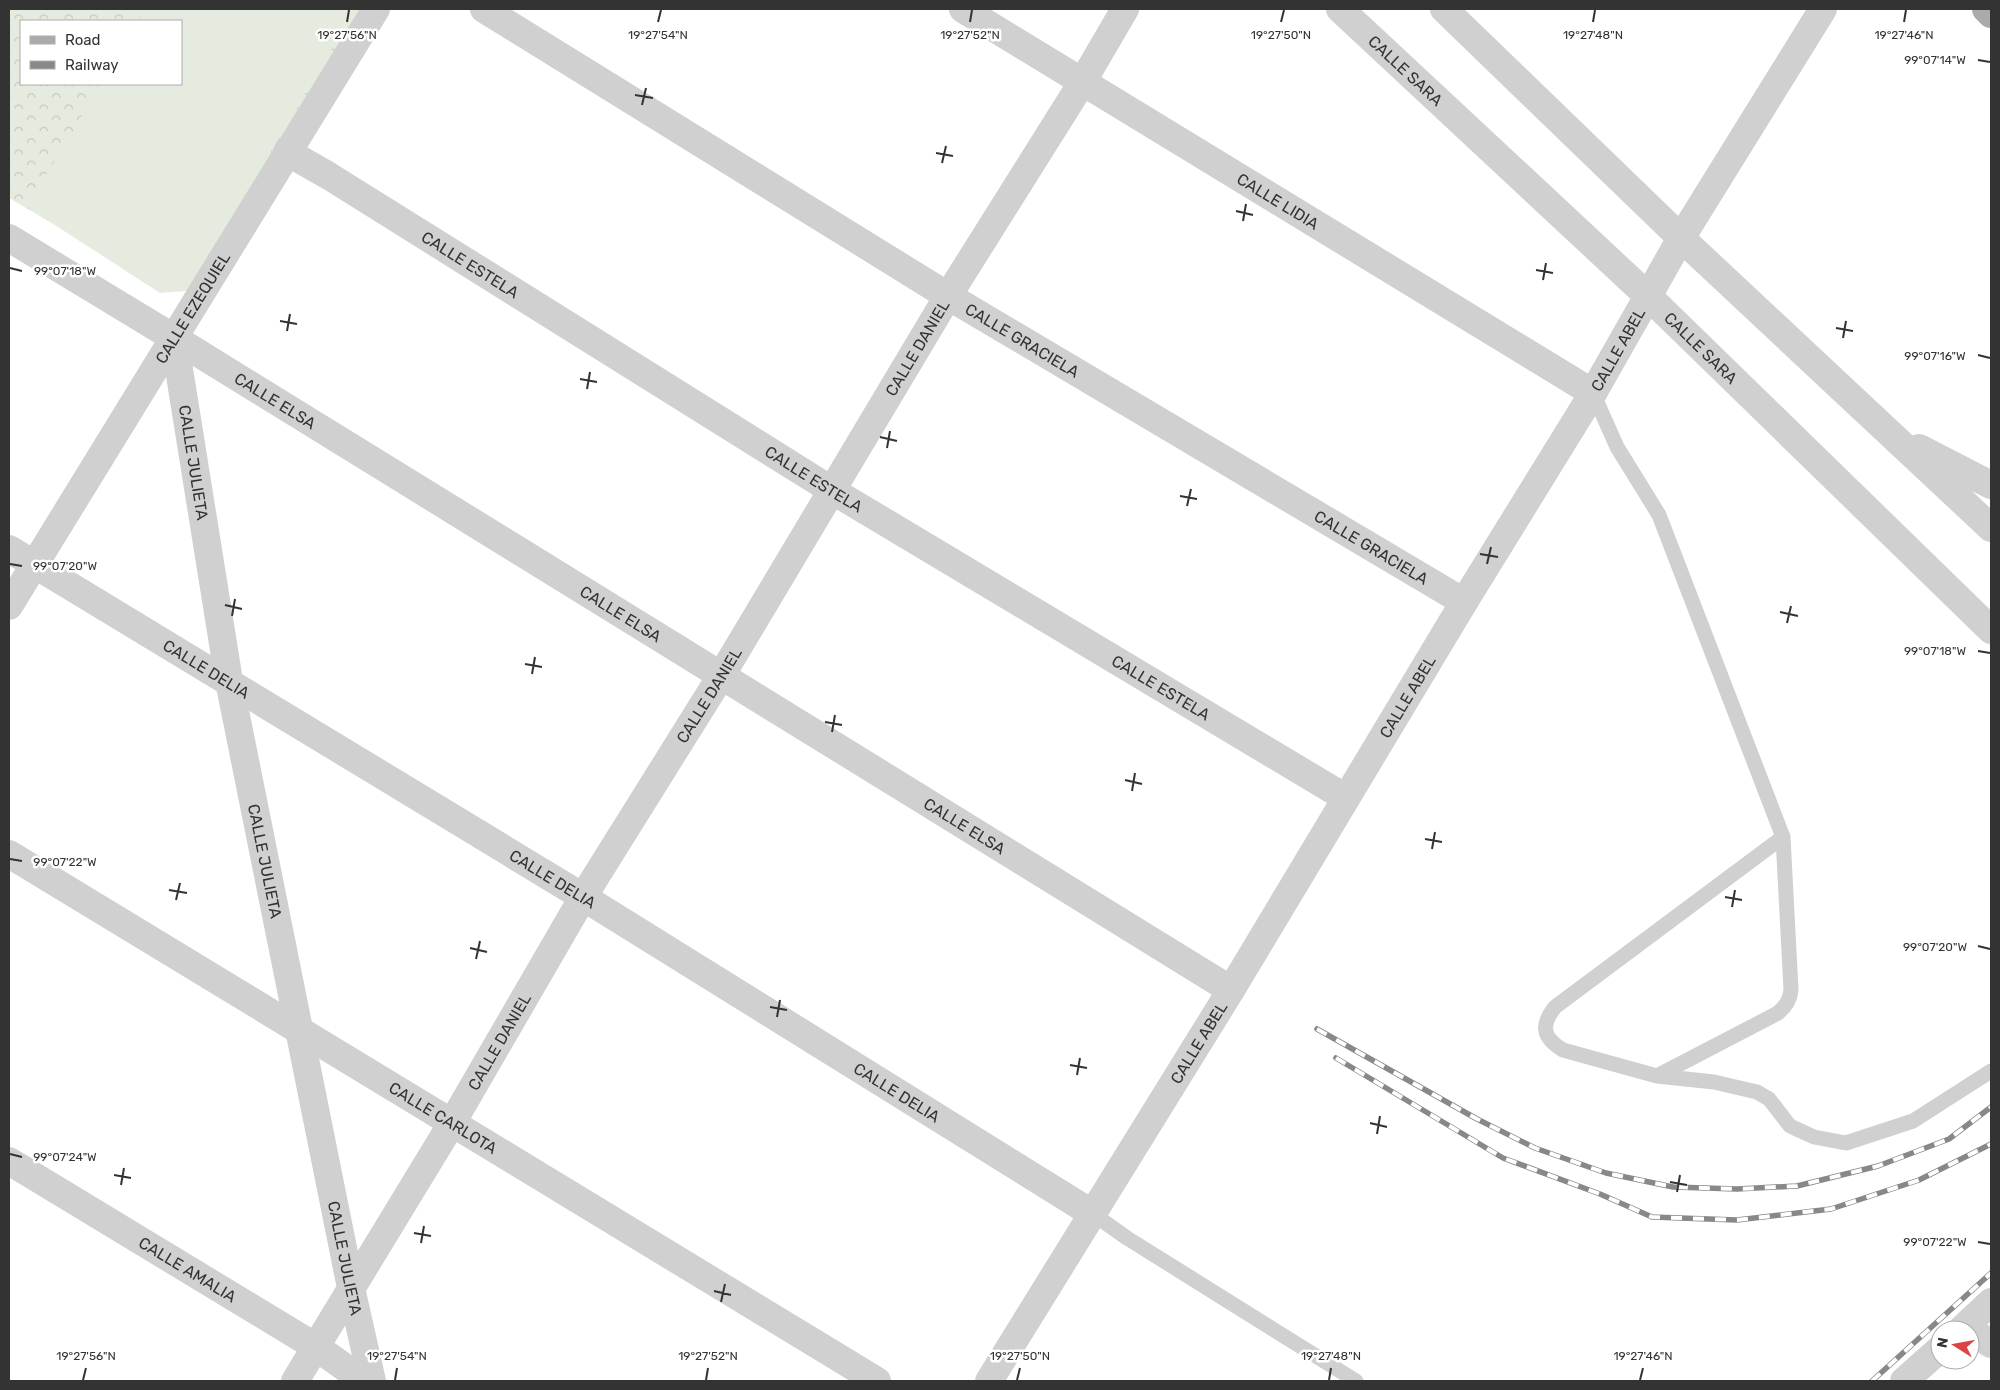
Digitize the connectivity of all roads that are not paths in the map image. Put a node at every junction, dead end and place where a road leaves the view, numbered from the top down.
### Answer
1 (376, 9) edge
2 (484, 9) edge
3 (963, 9) edge
4 (1125, 9) edge
5 (1340, 9) edge
6 (1444, 9) edge
7 (1822, 9) edge
8 (1986, 9) edge
9 (1991, 14) edge
10 (1083, 81) junction
11 (287, 152) junction
12 (9, 238) edge
13 (1682, 238) junction
14 (948, 296) junction
15 (1649, 297) junction
16 (174, 338) junction
17 (1592, 393) junction
18 (1893, 435) junction
19 (1991, 485) edge
20 (833, 491) junction
21 (1991, 528) edge
22 (9, 549) edge
23 (33, 565) junction
24 (1464, 602) junction
25 (9, 606) edge
26 (1991, 630) edge
27 (721, 676) junction
28 (229, 681) junction
29 (1346, 798) junction
30 (1783, 837) junction
31 (9, 854) edge
32 (583, 897) junction
33 (1230, 990) junction
34 (299, 1030) junction
35 (1991, 1071) edge
36 (1656, 1076) junction
37 (452, 1123) junction
38 (9, 1161) edge
39 (1093, 1214) junction
40 (351, 1288) junction
41 (1991, 1302) edge
42 (1974, 1320) edge
43 (1980, 1337) edge
44 (1991, 1344) edge
45 (316, 1347) junction
46 (1930, 1358) edge
47 (295, 1381) edge
48 (364, 1381) edge
49 (372, 1381) edge
50 (877, 1381) edge
51 (989, 1381) edge
52 (1356, 1381) edge
53 (1904, 1381) edge

1 - 11 street, CALLE EZEQUIEL
2 - 14 street, CALLE GRACIELA
3 - 10 street, CALLE LIDIA
4 - 10 street, CALLE DANIEL
5 - 15 street, CALLE SARA
6 - 13 street
7 - 13 street, CALLE ABEL
8 - 9 main road
10 - 14 street, CALLE DANIEL
10 - 17 street, CALLE LIDIA
11 - 16 street, CALLE EZEQUIEL
11 - 20 street, CALLE ESTELA
12 - 16 street, CALLE ELSA
13 - 15 street, CALLE ABEL
13 - 18 street
14 - 20 street, CALLE DANIEL
14 - 24 street, CALLE GRACIELA
15 - 17 street, CALLE ABEL
15 - 26 street, CALLE SARA
16 - 23 street, CALLE EZEQUIEL
16 - 27 street, CALLE ELSA
16 - 28 street, CALLE JULIETA
17 - 24 street, CALLE ABEL
17 - 30 lane
18 - 19 street
18 - 21 street
20 - 27 street, CALLE DANIEL
20 - 29 street, CALLE ESTELA
22 - 23 street, CALLE DELIA
23 - 25 street, CALLE EZEQUIEL
23 - 28 street, CALLE DELIA
24 - 29 street, CALLE ABEL
27 - 32 street, CALLE DANIEL
27 - 33 street, CALLE ELSA
28 - 32 street, CALLE DELIA
28 - 34 street, CALLE JULIETA
29 - 33 street, CALLE ABEL
30 - 36 lane
30 - 36 lane
31 - 34 street, CALLE CARLOTA
32 - 37 street, CALLE DANIEL
32 - 39 street, CALLE DELIA
33 - 39 street, CALLE ABEL
34 - 37 street, CALLE CARLOTA
34 - 40 street, CALLE JULIETA
35 - 36 lane
37 - 40 street, CALLE DANIEL
37 - 50 street, CALLE CARLOTA
38 - 45 street, CALLE AMALIA
39 - 51 street, CALLE ABEL
39 - 52 lane
40 - 45 street, CALLE DANIEL
40 - 49 street, CALLE JULIETA
41 - 42 street
43 - 44 street
45 - 47 street, CALLE DANIEL
45 - 48 street, CALLE AMALIA
46 - 53 street

